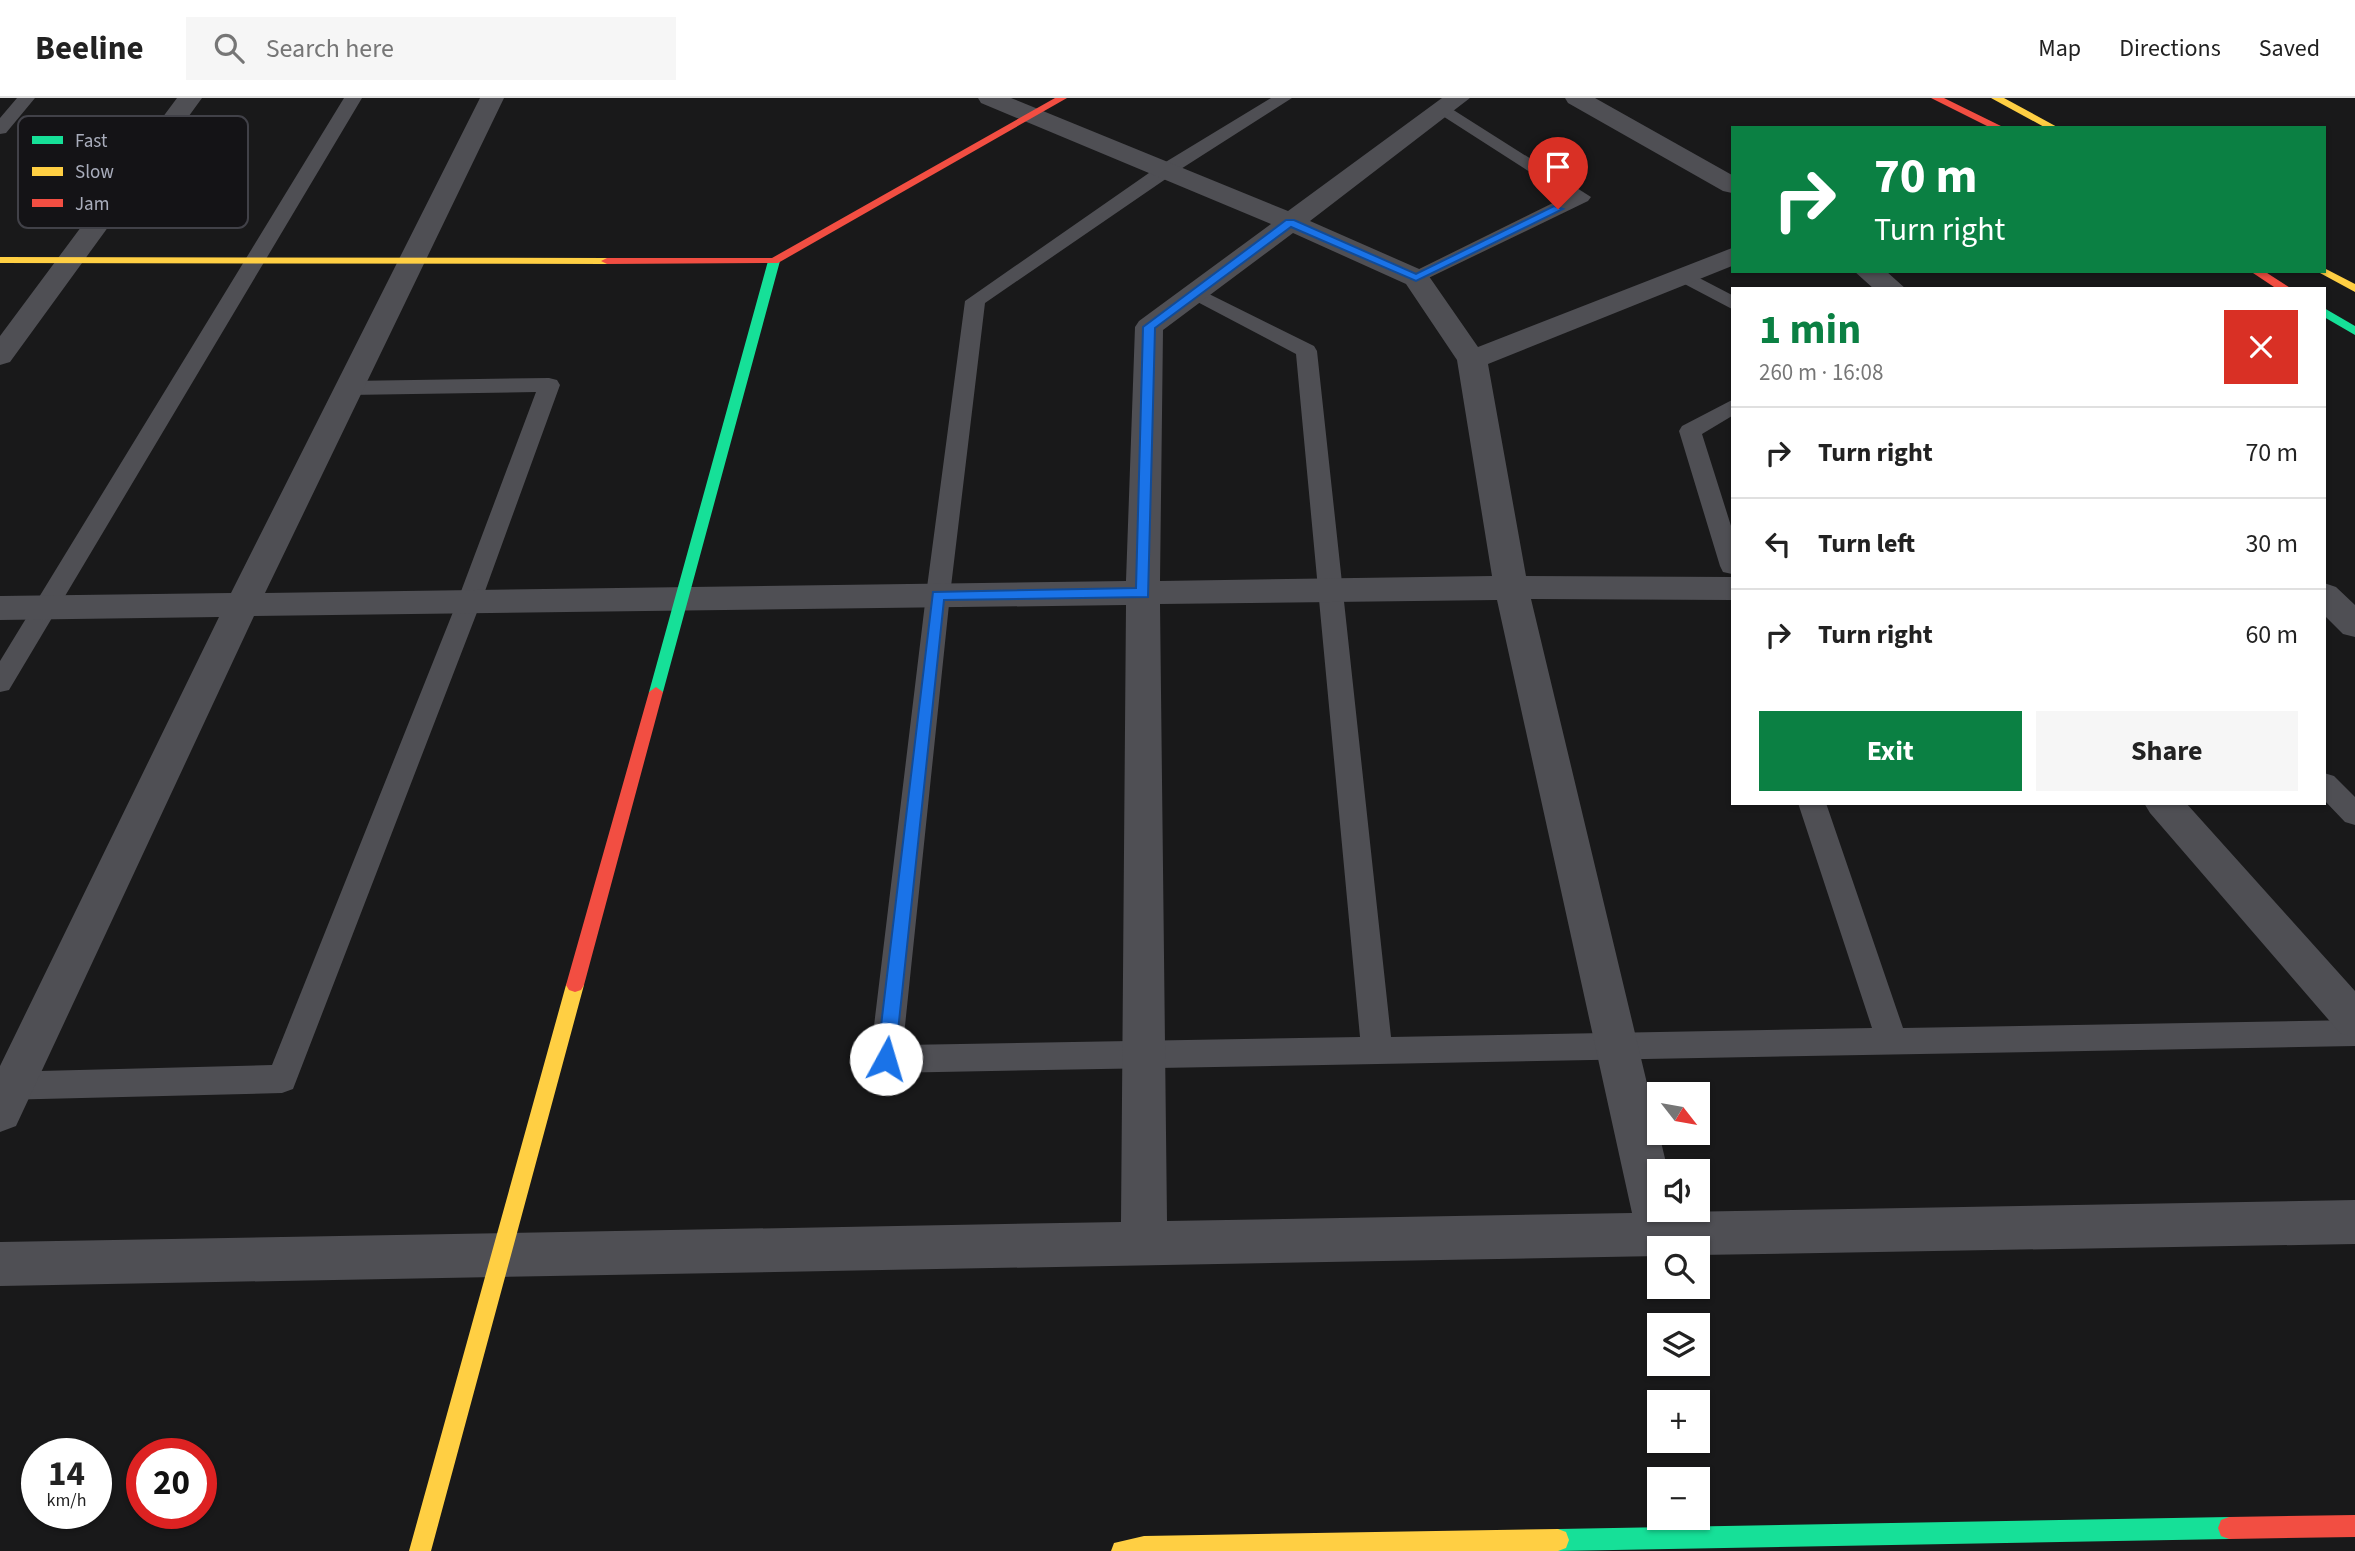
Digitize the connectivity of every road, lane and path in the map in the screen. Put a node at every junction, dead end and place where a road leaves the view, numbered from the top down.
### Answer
1 (26, 98) edge
2 (190, 98) edge
3 (353, 98) edge
4 (492, 98) edge
5 (990, 98) edge
6 (1062, 98) edge
7 (1283, 98) edge
8 (1577, 98) edge
9 (1936, 98) edge
10 (1996, 98) edge
11 (1451, 104) edge
12 (177, 116) edge
13 (1029, 116) junction
14 (1996, 126) edge
15 (2050, 126) edge
16 (0, 129) edge
17 (1166, 170) junction
18 (1731, 184) edge
19 (1290, 222) junction
20 (94, 228) edge
21 (1731, 256) edge
22 (0, 260) edge
23 (70, 260) junction
24 (255, 261) junction
25 (774, 261) junction
26 (411, 262) junction
27 (2326, 272) edge
28 (1871, 273) edge
29 (2259, 273) edge
30 (1683, 275) junction
31 (1416, 278) junction
32 (1889, 287) edge
33 (2283, 287) edge
34 (2355, 289) edge
35 (1195, 293) junction
36 (1731, 302) edge
37 (2326, 313) edge
38 (2355, 331) edge
39 (0, 356) edge
40 (1472, 360) junction
41 (349, 388) junction
42 (1731, 408) edge
43 (1731, 563) edge
44 (1731, 587) edge
45 (1511, 588) junction
46 (1331, 592) junction
47 (1143, 593) junction
48 (938, 595) junction
49 (2326, 597) edge
50 (681, 599) junction
51 (469, 602) junction
52 (242, 605) junction
53 (47, 607) junction
54 (0, 608) edge
55 (2355, 625) edge
56 (0, 683) edge
57 (2326, 785) edge
58 (1813, 805) edge
59 (2165, 805) edge
60 (2355, 814) edge
61 (2355, 1020) edge
62 (2355, 1033) edge
63 (1892, 1042) junction
64 (1617, 1047) junction
65 (1377, 1051) junction
66 (1144, 1055) junction
67 (4, 1094) edge
68 (2355, 1222) edge
69 (1660, 1234) junction
70 (1144, 1244) junction
71 (501, 1256) junction
72 (0, 1264) edge
73 (2355, 1526) edge
74 (421, 1551) edge
75 (1122, 1551) edge

1 - 16 lane
2 - 12 street
3 - 24 lane
4 - 26 street
5 - 13 street
6 - 13 street
7 - 17 lane
8 - 18 street
9 - 14 street
10 - 15 street
11 - 19 street
11 - 31 lane
13 - 17 street
13 - 25 street
17 - 19 street
17 - 48 lane
19 - 31 street
19 - 35 street
20 - 23 street
21 - 30 street
22 - 23 street
23 - 24 street
23 - 39 street
24 - 26 street
24 - 53 lane
25 - 26 street
25 - 50 street
26 - 41 street
27 - 34 street
28 - 32 street
29 - 33 street
30 - 36 lane
30 - 40 street
31 - 40 street
35 - 46 lane
35 - 47 street
37 - 38 street
40 - 45 street
41 - 51 lane
41 - 52 street
42 - 43 lane
44 - 45 street
45 - 46 street
45 - 64 street
46 - 47 street
46 - 65 lane
47 - 48 street
47 - 66 street
48 - 50 street
48 - 66 lane
49 - 55 street
50 - 51 street
50 - 71 street
51 - 52 street
51 - 67 lane
52 - 53 street
52 - 67 street
53 - 54 street
53 - 56 lane
57 - 60 lane
58 - 63 lane
59 - 61 street
62 - 63 lane
63 - 64 lane
64 - 65 lane
64 - 69 street
65 - 66 lane
66 - 70 street
68 - 69 street
69 - 70 street
70 - 71 street
71 - 72 street
71 - 74 street
73 - 75 street

